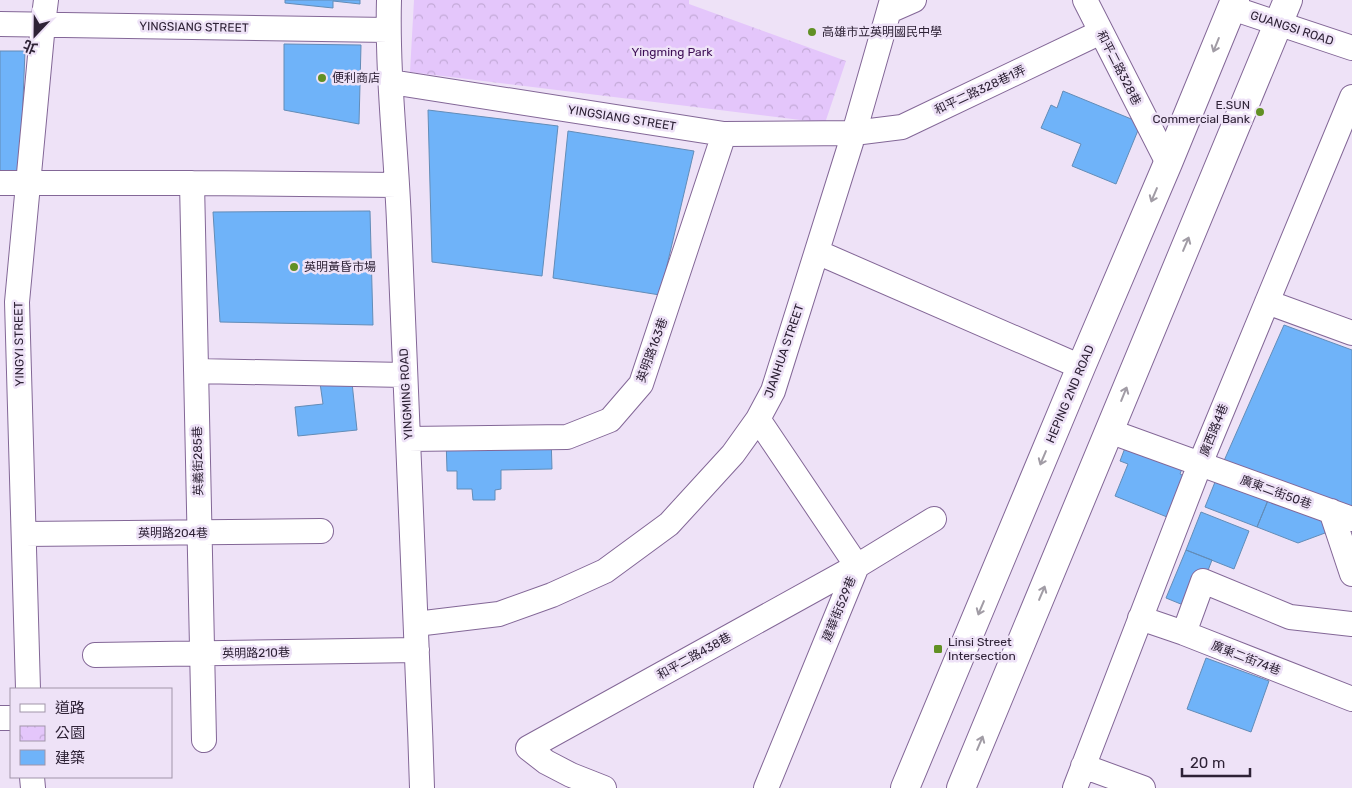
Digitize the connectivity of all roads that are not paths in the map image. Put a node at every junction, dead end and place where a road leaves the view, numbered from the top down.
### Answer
1 (46, 0) edge
2 (389, 0) edge
3 (914, 0) edge
4 (1085, 0) edge
5 (1233, 4) edge
6 (891, 6) edge
7 (1284, 12) edge
8 (0, 24) edge
9 (43, 24) junction
10 (388, 30) junction
11 (1101, 32) junction
12 (1352, 48) edge
13 (391, 82) junction
14 (1352, 97) edge
15 (854, 133) junction
16 (724, 134) junction
17 (1343, 146) edge
18 (1168, 163) junction
19 (0, 183) edge
20 (28, 183) junction
21 (192, 183) junction
22 (398, 185) junction
23 (817, 252) junction
24 (1266, 302) junction
25 (1352, 333) edge
26 (1081, 367) junction
27 (196, 371) junction
28 (405, 374) junction
29 (758, 419) junction
30 (1109, 431) junction
31 (408, 439) junction
32 (1200, 464) junction
33 (1342, 515) edge
34 (934, 519) dead end
35 (321, 531) dead end
36 (199, 532) junction
37 (24, 534) junction
38 (857, 566) junction
39 (1352, 574) edge
40 (1140, 618) junction
41 (416, 624) junction
42 (1352, 624) edge
43 (1184, 634) junction
44 (418, 650) junction
45 (202, 653) junction
46 (95, 655) dead end
47 (28, 688) edge
48 (1352, 699) edge
49 (204, 740) dead end
50 (1083, 766) junction
51 (422, 788) edge
52 (604, 788) edge
53 (766, 788) edge
54 (905, 788) edge
55 (961, 788) edge
56 (1075, 788) edge
57 (1143, 788) edge

1 - 9 street, YINGYI STREET
2 - 10 street, YINGMING ROAD
3 - 6 street
4 - 11 street, 和平二路328巷
5 - 7 street, GUANGSI ROAD
5 -> 18 street, HEPING 2ND ROAD
6 - 15 street, JIANHUA STREET
7 - 12 street, GUANGSI ROAD
30 -> 7 street
8 - 9 street, YINGSIANG STREET
9 - 10 street, YINGSIANG STREET
9 - 20 street, YINGYI STREET
10 - 13 street, YINGMING ROAD
11 - 15 street, 和平二路328巷1弄
11 - 18 street, 和平二路328巷
13 - 16 street, YINGSIANG STREET
13 - 22 street, YINGMING ROAD
14 - 17 street, 廣西路4巷
15 - 16 street, YINGSIANG STREET
15 - 23 street, JIANHUA STREET
16 - 31 street, 英明路163巷
17 - 24 street, 廣西路4巷
18 -> 26 street, HEPING 2ND ROAD
19 - 20 street
20 - 21 street
20 - 37 street, YINGYI STREET
21 - 22 street
21 - 27 street, 英義街285巷
22 - 28 street, YINGMING ROAD
23 - 26 street
23 - 29 street, JIANHUA STREET
24 - 25 street
24 - 32 street, 廣西路4巷
26 -> 54 street, HEPING 2ND ROAD
27 - 28 street
27 - 36 street, 英義街285巷
28 - 31 street, YINGMING ROAD
29 - 38 street, 建華街529巷
29 - 41 street, JIANHUA STREET
30 - 32 street, 廣東二街50巷
55 -> 30 street
31 - 41 street, YINGMING ROAD
32 - 33 street, 廣東二街50巷
32 - 40 street, 廣西路4巷
33 - 39 street
34 - 38 street, 和平二路438巷
35 - 36 street, 英明路204巷
36 - 37 street, 英明路204巷
36 - 45 street, 英義街285巷
37 - 47 street, YINGYI STREET
38 - 52 street, 和平二路438巷
38 - 53 street, 建華街529巷
40 - 43 street, 廣東二街74巷
40 - 50 street, 廣西路4巷
41 - 44 street, YINGMING ROAD
42 - 43 street
43 - 48 street, 廣東二街74巷
44 - 45 street, 英明路210巷
44 - 51 street, YINGMING ROAD
45 - 46 street, 英明路210巷
45 - 49 street, 英義街285巷
50 - 56 street, 廣西路4巷
50 - 57 street

